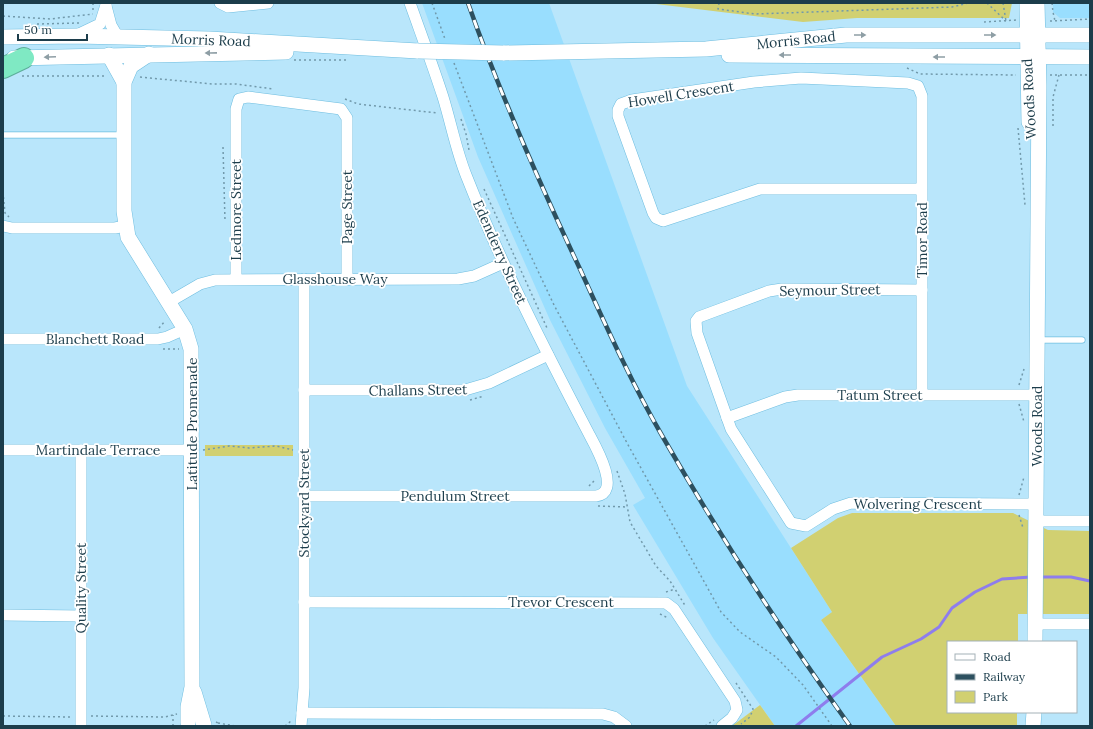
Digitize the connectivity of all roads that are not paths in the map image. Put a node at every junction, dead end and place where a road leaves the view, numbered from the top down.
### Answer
1 (220, 3) edge
2 (268, 3) edge
3 (410, 3) edge
4 (1027, 3) edge
5 (1037, 3) edge
6 (106, 4) edge
7 (1032, 35) junction
8 (77, 36) junction
9 (822, 36) junction
10 (1090, 36) edge
11 (3, 37) edge
12 (118, 37) junction
13 (418, 51) junction
14 (503, 53) junction
15 (149, 54) junction
16 (109, 55) junction
17 (824, 56) junction
18 (1032, 57) junction
19 (1090, 57) edge
20 (3, 58) edge
21 (15, 67) edge
22 (117, 79) junction
23 (918, 86) joint
24 (3, 135) edge
25 (124, 135) junction
26 (236, 141) joint
27 (922, 189) junction
28 (7, 222) edge
29 (125, 226) junction
30 (503, 263) junction
31 (236, 279) junction
32 (304, 279) junction
33 (347, 279) junction
34 (922, 290) junction
35 (168, 302) junction
36 (696, 321) joint
37 (185, 329) junction
38 (3, 339) edge
39 (1038, 340) junction
40 (1082, 340) dead end
41 (548, 355) junction
42 (304, 390) junction
43 (922, 395) junction
44 (1037, 395) junction
45 (727, 418) junction
46 (3, 450) edge
47 (82, 450) junction
48 (198, 450) junction
49 (604, 492) joint
50 (304, 496) junction
51 (1037, 504) junction
52 (1037, 521) junction
53 (1090, 521) edge
54 (304, 602) junction
55 (3, 615) edge
56 (81, 616) junction
57 (1036, 622) junction
58 (1090, 624) edge
59 (1035, 641) edge
60 (192, 688) junction
61 (302, 713) junction
62 (1034, 713) edge
63 (720, 722) edge
64 (212, 724) edge
65 (186, 725) edge
66 (81, 726) edge
67 (301, 726) edge
68 (626, 726) edge
69 (1033, 726) edge

1 - 2 street
3 - 30 street, Edenderry Street
4 - 7 street
5 - 7 street
6 - 8 street
6 - 12 street
9 -> 7 street, Morris Road
7 - 10 street, Morris Road
7 - 18 street, Woods Road
8 - 11 street, Morris Road
8 - 12 street, Morris Road
9 - 14 street, Morris Road
9 - 17 street
12 - 13 street, Morris Road
13 - 14 street, Morris Road, bridge
13 -> 15 street, Morris Road
17 -> 14 street, Morris Road
15 - 16 street, Morris Road
15 - 22 street, Latitude Promenade
16 -> 21 street, Morris Road
16 - 22 street, Latitude Promenade
18 -> 17 street, Morris Road
18 - 19 street, Morris Road
18 - 39 street, Woods Road
20 - 21 street, Morris Road
22 - 25 street, Latitude Promenade
23 - 27 street, Timor Road
23 - 27 street, Howell Crescent
24 - 25 lane
25 - 29 street, Latitude Promenade
26 - 31 street, Ledmore Street
26 - 33 street, Page Street
27 - 34 street, Timor Road
28 - 29 street
29 - 35 street, Latitude Promenade
30 - 33 street, Glasshouse Way
30 - 41 street, Edenderry Street
31 - 32 street, Glasshouse Way
31 - 35 street, Glasshouse Way
32 - 33 street, Glasshouse Way
32 - 42 street, Stockyard Street
34 - 36 street, Seymour Street
34 - 43 street, Timor Road
35 - 37 street, Latitude Promenade
36 - 45 street, Wolvering Crescent
37 - 38 street, Blanchett Road
37 - 48 street, Latitude Promenade
39 - 40 lane
39 - 44 street, Woods Road
41 - 42 street, Challans Street
41 - 49 street, Edenderry Street
42 - 50 street, Stockyard Street
43 - 44 street, Tatum Street
43 - 45 street, Tatum Street
44 - 51 street, Woods Road
45 - 51 street, Wolvering Crescent
46 - 47 street, Martindale Terrace
47 - 48 street, Martindale Terrace
47 - 56 street, Quality Street
48 - 60 street, Latitude Promenade
49 - 50 street, Pendulum Street
50 - 54 street, Stockyard Street
51 - 52 street, Woods Road
52 - 53 street
52 - 57 street, Woods Road
54 - 61 street, Stockyard Street
54 - 63 street, Trevor Crescent
55 - 56 street
56 - 66 street, Quality Street
57 - 58 street
57 - 59 street, Woods Road
60 - 64 street, Latitude Promenade
60 - 65 street, Latitude Promenade
61 - 67 street, Stockyard Street
61 - 68 street
62 - 69 street
64 - 65 street

